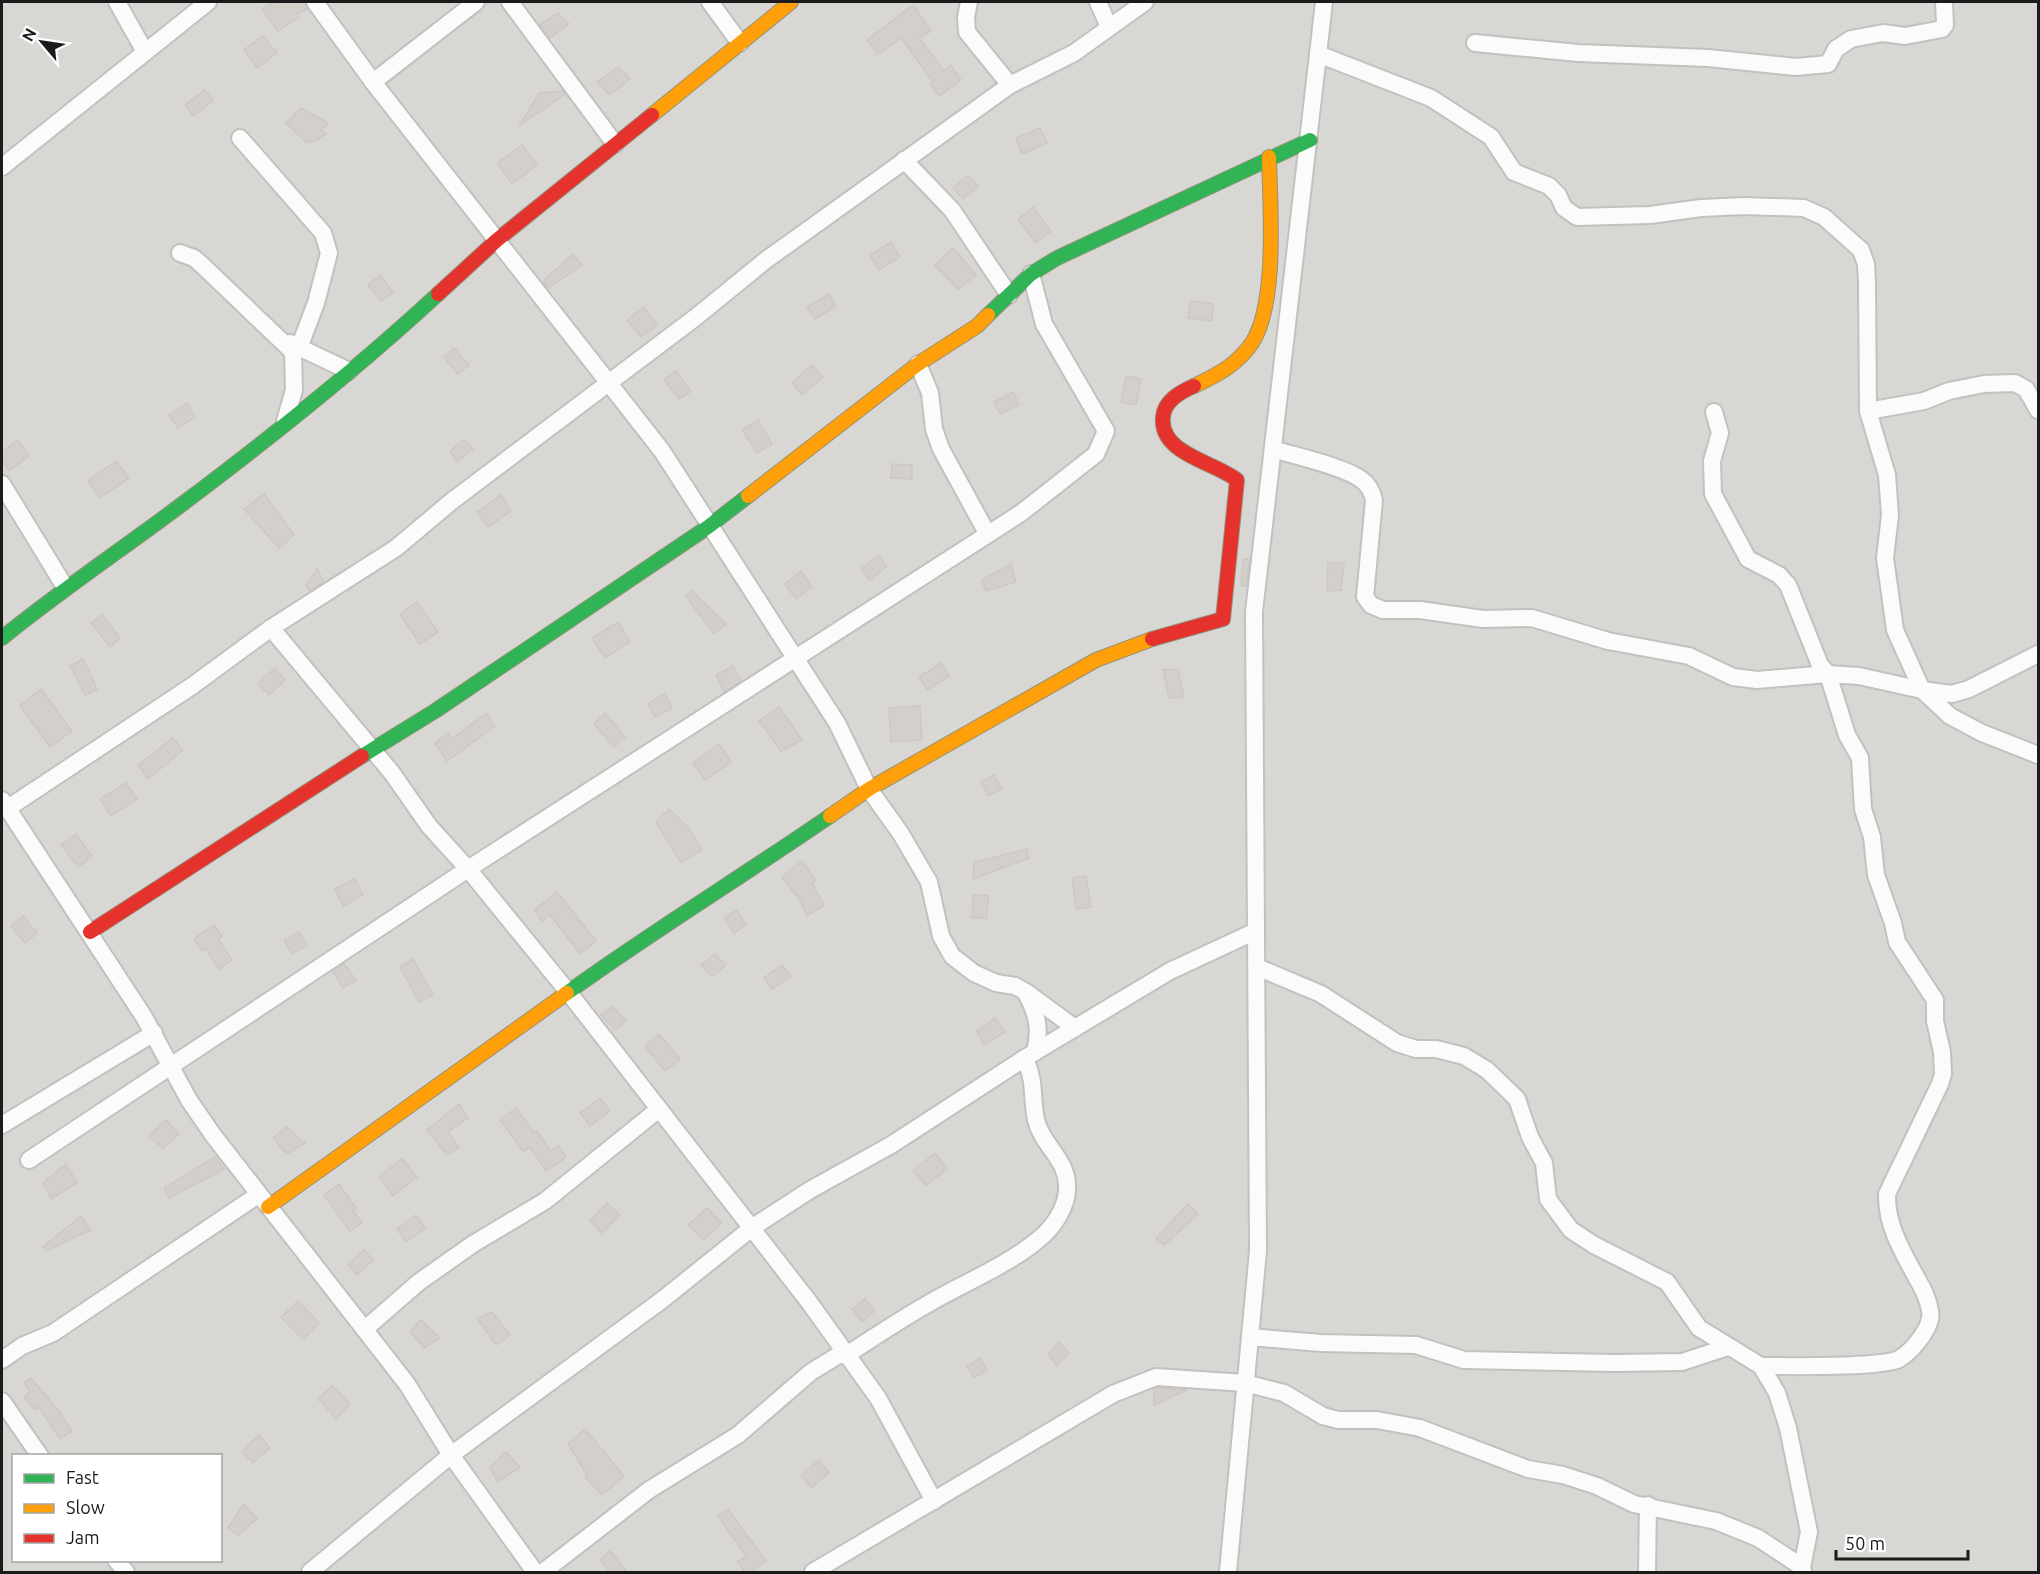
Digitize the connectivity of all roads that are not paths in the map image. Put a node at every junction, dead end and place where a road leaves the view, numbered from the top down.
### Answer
1 (117, 2) edge
2 (208, 2) edge
3 (315, 2) edge
4 (476, 2) edge
5 (510, 2) edge
6 (710, 2) edge
7 (791, 2) edge
8 (969, 2) edge
9 (1098, 2) edge
10 (1145, 2) edge
11 (1323, 2) edge
12 (1944, 2) edge
13 (1109, 27) junction
14 (740, 43) junction
15 (1475, 43) dead end
16 (144, 50) junction
17 (1318, 54) junction
18 (373, 82) junction
19 (1010, 85) junction
20 (240, 138) dead end
21 (1310, 140) junction
22 (615, 144) junction
23 (1269, 157) junction
24 (904, 160) junction
25 (2, 166) edge
26 (496, 240) junction
27 (180, 253) dead end
28 (1031, 274) junction
29 (1009, 295) junction
30 (281, 338) junction
31 (299, 348) junction
32 (918, 364) junction
33 (349, 371) junction
34 (610, 382) junction
35 (2038, 410) edge
36 (1714, 411) dead end
37 (1868, 411) junction
38 (283, 424) junction
39 (1273, 449) junction
40 (2, 484) edge
41 (708, 527) junction
42 (987, 534) junction
43 (65, 587) junction
44 (1254, 612) junction
45 (1223, 619) junction
46 (271, 628) junction
47 (2, 638) edge
48 (2038, 654) edge
49 (795, 660) junction
50 (1828, 674) junction
51 (1922, 690) junction
52 (372, 750) junction
53 (2038, 755) edge
54 (869, 789) junction
55 (5, 804) edge
56 (468, 869) junction
57 (1256, 931) junction
58 (90, 932) junction
59 (1257, 967) junction
60 (1026, 992) junction
61 (569, 993) junction
62 (1075, 1028) junction
63 (154, 1034) junction
64 (1030, 1055) junction
65 (172, 1063) junction
66 (658, 1109) junction
67 (2, 1125) edge
68 (29, 1160) dead end
69 (263, 1201) junction
70 (753, 1227) junction
71 (365, 1329) junction
72 (1250, 1337) junction
73 (1728, 1347) junction
74 (848, 1354) junction
75 (2, 1360) edge
76 (1761, 1366) junction
77 (1245, 1383) junction
78 (2, 1401) edge
79 (39, 1454) edge
80 (451, 1455) junction
81 (934, 1501) junction
82 (1648, 1505) junction
83 (1803, 1570) edge
84 (310, 1572) edge
85 (535, 1572) edge
86 (543, 1572) edge
87 (813, 1572) edge
88 (1228, 1572) edge
89 (1647, 1572) edge

1 - 16 street
2 - 16 street
3 - 18 street
4 - 18 street
5 - 22 street
6 - 14 street
7 - 14 street
8 - 19 street
9 - 13 street
10 - 13 street
11 - 17 street
12 - 15 street
13 - 19 street
14 - 22 street
16 - 25 street
17 - 21 street
17 - 37 street
18 - 26 street
19 - 24 street
20 - 31 street
21 - 23 street
21 - 39 street
22 - 26 street
23 - 28 street
23 - 45 street
24 - 29 street
24 - 34 street
26 - 33 street
26 - 34 street
27 - 30 street
28 - 29 street
28 - 42 street
29 - 32 street
30 - 31 street
30 - 38 street
31 - 33 street
32 - 41 street
32 - 42 street
33 - 38 street
34 - 41 street
34 - 46 street
35 - 37 street
36 - 50 street
37 - 51 street
38 - 43 street
39 - 44 street
39 - 50 street
40 - 43 street
41 - 49 street
41 - 52 street
42 - 49 street
43 - 47 street
44 - 45 street
44 - 57 street
45 - 54 street
46 - 52 street
46 - 55 street
48 - 51 street
49 - 54 street
49 - 56 street
50 - 51 street
50 - 76 street
51 - 53 street
52 - 56 street
52 - 58 street
54 - 60 street
54 - 61 street
55 - 58 street
56 - 61 street
56 - 65 street
57 - 59 street
57 - 62 street
58 - 63 street
59 - 72 street
59 - 73 street
60 - 62 street
60 - 64 street
61 - 66 street
61 - 69 street
62 - 64 street
63 - 65 street
63 - 67 street
64 - 70 street
64 - 74 street
65 - 68 street
65 - 69 street
66 - 70 street
66 - 71 street
69 - 71 street
69 - 75 street
70 - 74 street
70 - 80 street
71 - 80 street
72 - 73 street
72 - 77 street
73 - 76 street
74 - 81 street
74 - 86 street
76 - 83 street
77 - 81 street
77 - 82 street
77 - 88 street
78 - 79 street
80 - 84 street
80 - 85 street
81 - 87 street
82 - 83 street
82 - 89 street

